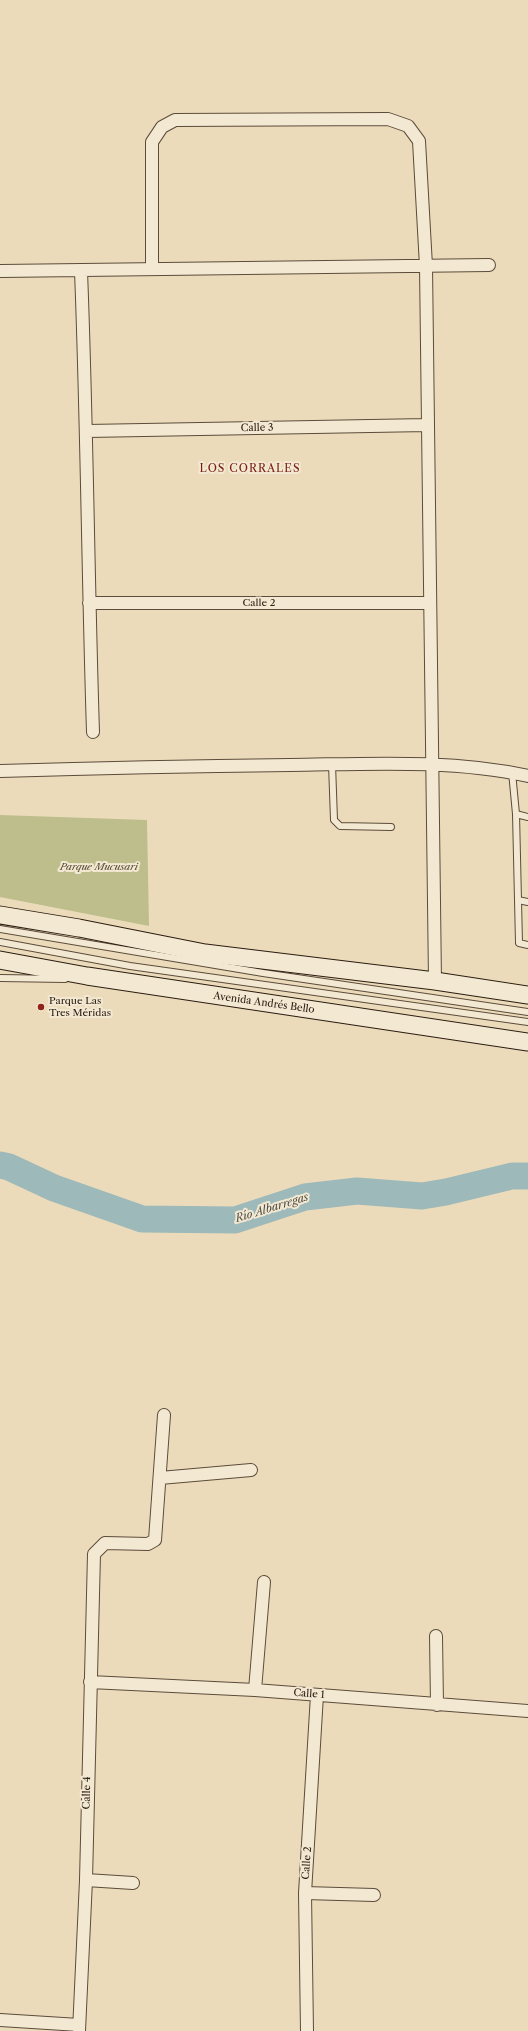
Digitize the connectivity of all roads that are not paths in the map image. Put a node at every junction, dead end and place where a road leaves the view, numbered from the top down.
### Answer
1 (489, 265) dead end
2 (426, 266) junction
3 (152, 269) junction
4 (0, 271) edge
5 (81, 271) junction
6 (426, 425) junction
7 (87, 431) junction
8 (429, 603) junction
9 (89, 604) junction
10 (93, 732) dead end
11 (332, 764) junction
12 (432, 764) junction
13 (0, 771) edge
14 (512, 772) junction
15 (528, 776) edge
16 (516, 814) junction
17 (528, 817) edge
18 (391, 827) dead end
19 (518, 900) junction
20 (528, 902) edge
21 (0, 915) edge
22 (0, 929) edge
23 (0, 942) edge
24 (528, 945) edge
25 (0, 960) edge
26 (87, 976) junction
27 (0, 978) edge
28 (435, 981) junction
29 (528, 995) edge
30 (528, 1012) edge
31 (528, 1022) edge
32 (528, 1042) edge
33 (164, 1415) dead end
34 (252, 1470) dead end
35 (160, 1478) junction
36 (264, 1582) dead end
37 (436, 1636) dead end
38 (90, 1682) junction
39 (255, 1690) junction
40 (317, 1695) junction
41 (437, 1705) junction
42 (528, 1712) edge
43 (86, 1880) junction
44 (133, 1883) dead end
45 (305, 1893) junction
46 (374, 1895) dead end
47 (0, 2020) edge
48 (79, 2028) edge
49 (307, 2031) edge

1 - 2 street
2 - 3 street
2 - 3 street
2 - 6 street
3 - 5 street
4 - 5 street
5 - 7 street
6 - 7 street, Calle 3
6 - 8 street
7 - 9 street
8 - 9 street, Calle 2
8 - 12 street
9 - 10 street
11 - 12 street
11 - 13 street
11 - 18 lane
12 - 14 street
12 - 28 street
14 - 15 street
14 - 16 lane
16 - 17 lane
16 - 19 lane
19 - 20 lane
19 - 24 lane
21 - 28 street
22 - 30 lane
23 - 31 lane
25 - 26 street, Avenida Andrés Bello
26 - 27 lane
26 - 32 street, Avenida Andrés Bello
28 - 29 street
33 - 35 street
34 - 35 street
35 - 38 street, Calle 4
36 - 39 street
37 - 41 street
38 - 39 street, Calle 1
38 - 43 street, Calle 4
39 - 40 street, Calle 1
40 - 41 street, Calle 1
40 - 45 street, Calle 2
41 - 42 street, Calle 1
43 - 44 street
43 - 48 street, Calle 4
45 - 46 street
45 - 49 street, Calle 2
47 - 48 street

